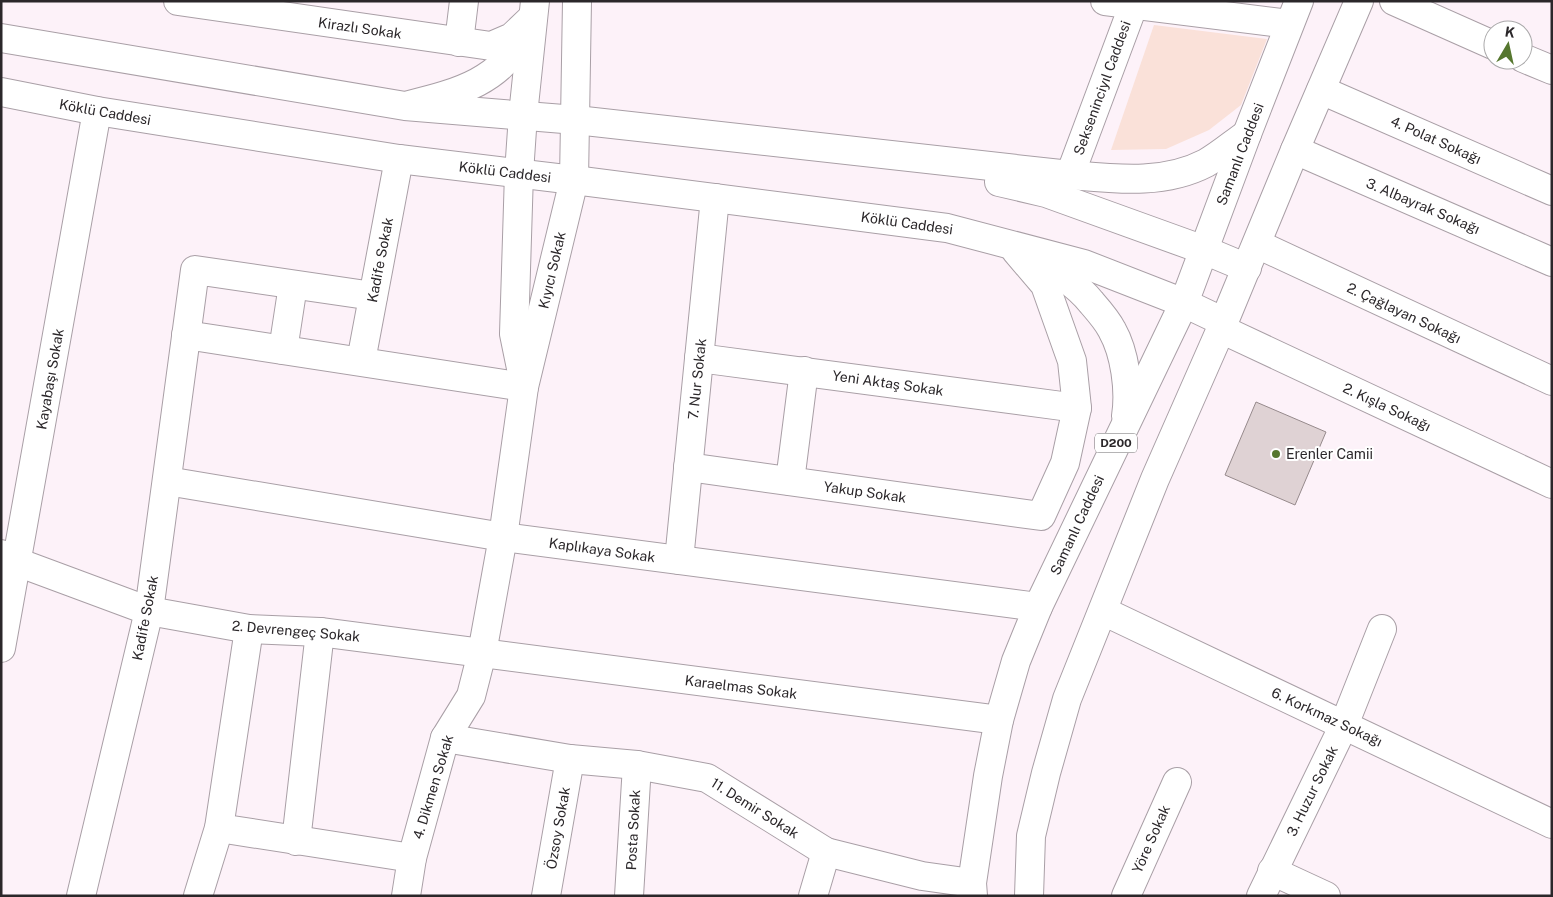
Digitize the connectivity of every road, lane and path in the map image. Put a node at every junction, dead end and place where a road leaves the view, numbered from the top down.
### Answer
1 (178, 1) edge
2 (464, 1) edge
3 (577, 1) edge
4 (1105, 1) edge
5 (1358, 1) edge
6 (1394, 1) edge
7 (1134, 3) edge
8 (534, 9) edge
9 (1294, 13) edge
10 (1, 38) edge
11 (1483, 40) edge
12 (459, 42) junction
13 (1533, 62) edge
14 (1552, 70) edge
15 (1321, 90) junction
16 (1, 92) edge
17 (405, 106) junction
18 (97, 111) junction
19 (523, 115) junction
20 (576, 120) junction
21 (1247, 134) junction
22 (1295, 150) junction
23 (888, 155) junction
24 (399, 159) junction
25 (519, 173) junction
26 (1070, 175) junction
27 (574, 180) junction
28 (1552, 191) edge
29 (715, 198) junction
30 (1010, 244) junction
31 (1204, 250) junction
32 (1252, 256) junction
33 (1552, 262) edge
34 (293, 285) junction
35 (373, 296) junction
36 (1184, 303) junction
37 (1223, 326) junction
38 (186, 335) junction
39 (283, 350) junction
40 (699, 358) junction
41 (361, 362) junction
42 (804, 372) junction
43 (1552, 381) edge
44 (524, 387) junction
45 (1077, 408) junction
46 (1124, 426) junction
47 (688, 467) junction
48 (166, 481) junction
49 (790, 481) junction
50 (1552, 484) edge
51 (502, 537) junction
52 (9, 558) edge
53 (679, 560) junction
54 (1038, 607) junction
55 (149, 611) junction
56 (1103, 611) junction
57 (249, 629) junction
58 (1382, 629) dead end
59 (320, 632) junction
60 (1, 648) edge
61 (482, 653) junction
62 (999, 720) junction
63 (1344, 725) junction
64 (445, 738) junction
65 (570, 759) junction
66 (637, 765) junction
67 (1176, 782) dead end
68 (1552, 824) edge
69 (219, 828) junction
70 (296, 840) junction
71 (826, 852) junction
72 (412, 858) junction
73 (1272, 871) junction
74 (972, 889) edge
75 (81, 896) edge
76 (198, 896) edge
77 (406, 896) edge
78 (546, 896) edge
79 (629, 896) edge
80 (813, 896) edge
81 (1029, 896) edge
82 (1126, 896) edge
83 (1261, 896) edge
84 (1326, 896) edge

1 - 12 street, Kirazlı Sokak
2 - 12 street
3 - 20 street, Kıyıcı Sokak
4 - 7 street
5 - 15 street
6 - 11 street
7 - 9 street
7 - 26 street, Sekseninciyıl Caddesi
8 - 12 street, Kirazlı Sokak
8 - 17 street
8 - 19 street
9 - 21 street, Samanlı Caddesi / D200
10 - 17 street
13 - 14 street
15 - 22 street
15 - 28 street, 4. Polat Sokağı
16 - 18 street, Köklü Caddesi
17 - 19 street
18 - 24 street, Köklü Caddesi
18 - 52 street, Kayabaşı Sokak
19 - 20 street
19 - 25 street
20 - 23 street
20 - 27 street, Kıyıcı Sokak
21 - 26 street
21 - 31 street, Samanlı Caddesi / D200
22 - 32 street
22 - 33 street, 3. Albayrak Sokağı
23 - 26 street
23 - 31 street, 2. Çağlayan Sokağı
24 - 25 street, Köklü Caddesi
24 - 35 street, Kadife Sokak
25 - 27 street, Köklü Caddesi
25 - 44 street
27 - 29 street, Köklü Caddesi
27 - 44 street, Kıyıcı Sokak
29 - 30 street, Köklü Caddesi
29 - 40 street, 7. Nur Sokak
30 - 36 street, Köklü Caddesi
30 - 45 street
30 - 46 street
31 - 32 street, 2. Çağlayan Sokağı
31 - 36 street, Samanlı Caddesi / D200
32 - 37 street
32 - 43 street, 2. Çağlayan Sokağı
34 - 35 street
34 - 38 street, Kadife Sokak
34 - 39 street
35 - 41 street, Kadife Sokak
36 - 37 street, 2. Kışla Sokağı
36 - 46 street, Samanlı Caddesi / D200
37 - 50 street, 2. Kışla Sokağı
37 - 56 street
38 - 39 street
38 - 48 street, Kadife Sokak
39 - 41 street
40 - 42 street, Yeni Aktaş Sokak
40 - 47 street, 7. Nur Sokak
41 - 44 street
42 - 45 street, Yeni Aktaş Sokak
42 - 49 street
44 - 51 street, Kıyıcı Sokak
45 - 49 street, Yakup Sokak
46 - 54 street, Samanlı Caddesi / D200
47 - 49 street, Yakup Sokak
47 - 53 street, 7. Nur Sokak
48 - 51 street, Kaplıkaya Sokak
48 - 55 street, Kadife Sokak
51 - 53 street, Kaplıkaya Sokak
51 - 61 street, 4. Dikmen Sokak
52 - 55 street, 2. Devrengeç Sokak
52 - 60 street, Kayabaşı Sokak
53 - 54 street, Kaplıkaya Sokak
54 - 62 street, Samanlı Caddesi / D200
55 - 57 street, 2. Devrengeç Sokak
55 - 75 street, Kadife Sokak
56 - 63 street, 6. Korkmaz Sokağı
56 - 81 street
57 - 59 street, 2. Devrengeç Sokak
57 - 69 street
58 - 63 street, 3. Huzur Sokak
59 - 61 street, 2. Devrengeç Sokak
59 - 70 street
61 - 62 street, Karaelmas Sokak
61 - 64 street, 4. Dikmen Sokak
62 - 74 street, Samanlı Caddesi / D200
63 - 68 street, 6. Korkmaz Sokağı
63 - 73 street, 3. Huzur Sokak
64 - 65 street, 11. Demir Sokak
64 - 72 street, 4. Dikmen Sokak
65 - 66 street, 11. Demir Sokak
65 - 78 street, Özsoy Sokak
66 - 71 street, 11. Demir Sokak
66 - 79 street, Posta Sokak
67 - 82 street, Yöre Sokak
69 - 70 street
69 - 76 street
70 - 72 street
71 - 74 street, 11. Demir Sokak
71 - 80 street
72 - 77 street, 4. Dikmen Sokak
73 - 83 street, 3. Huzur Sokak
73 - 84 street

